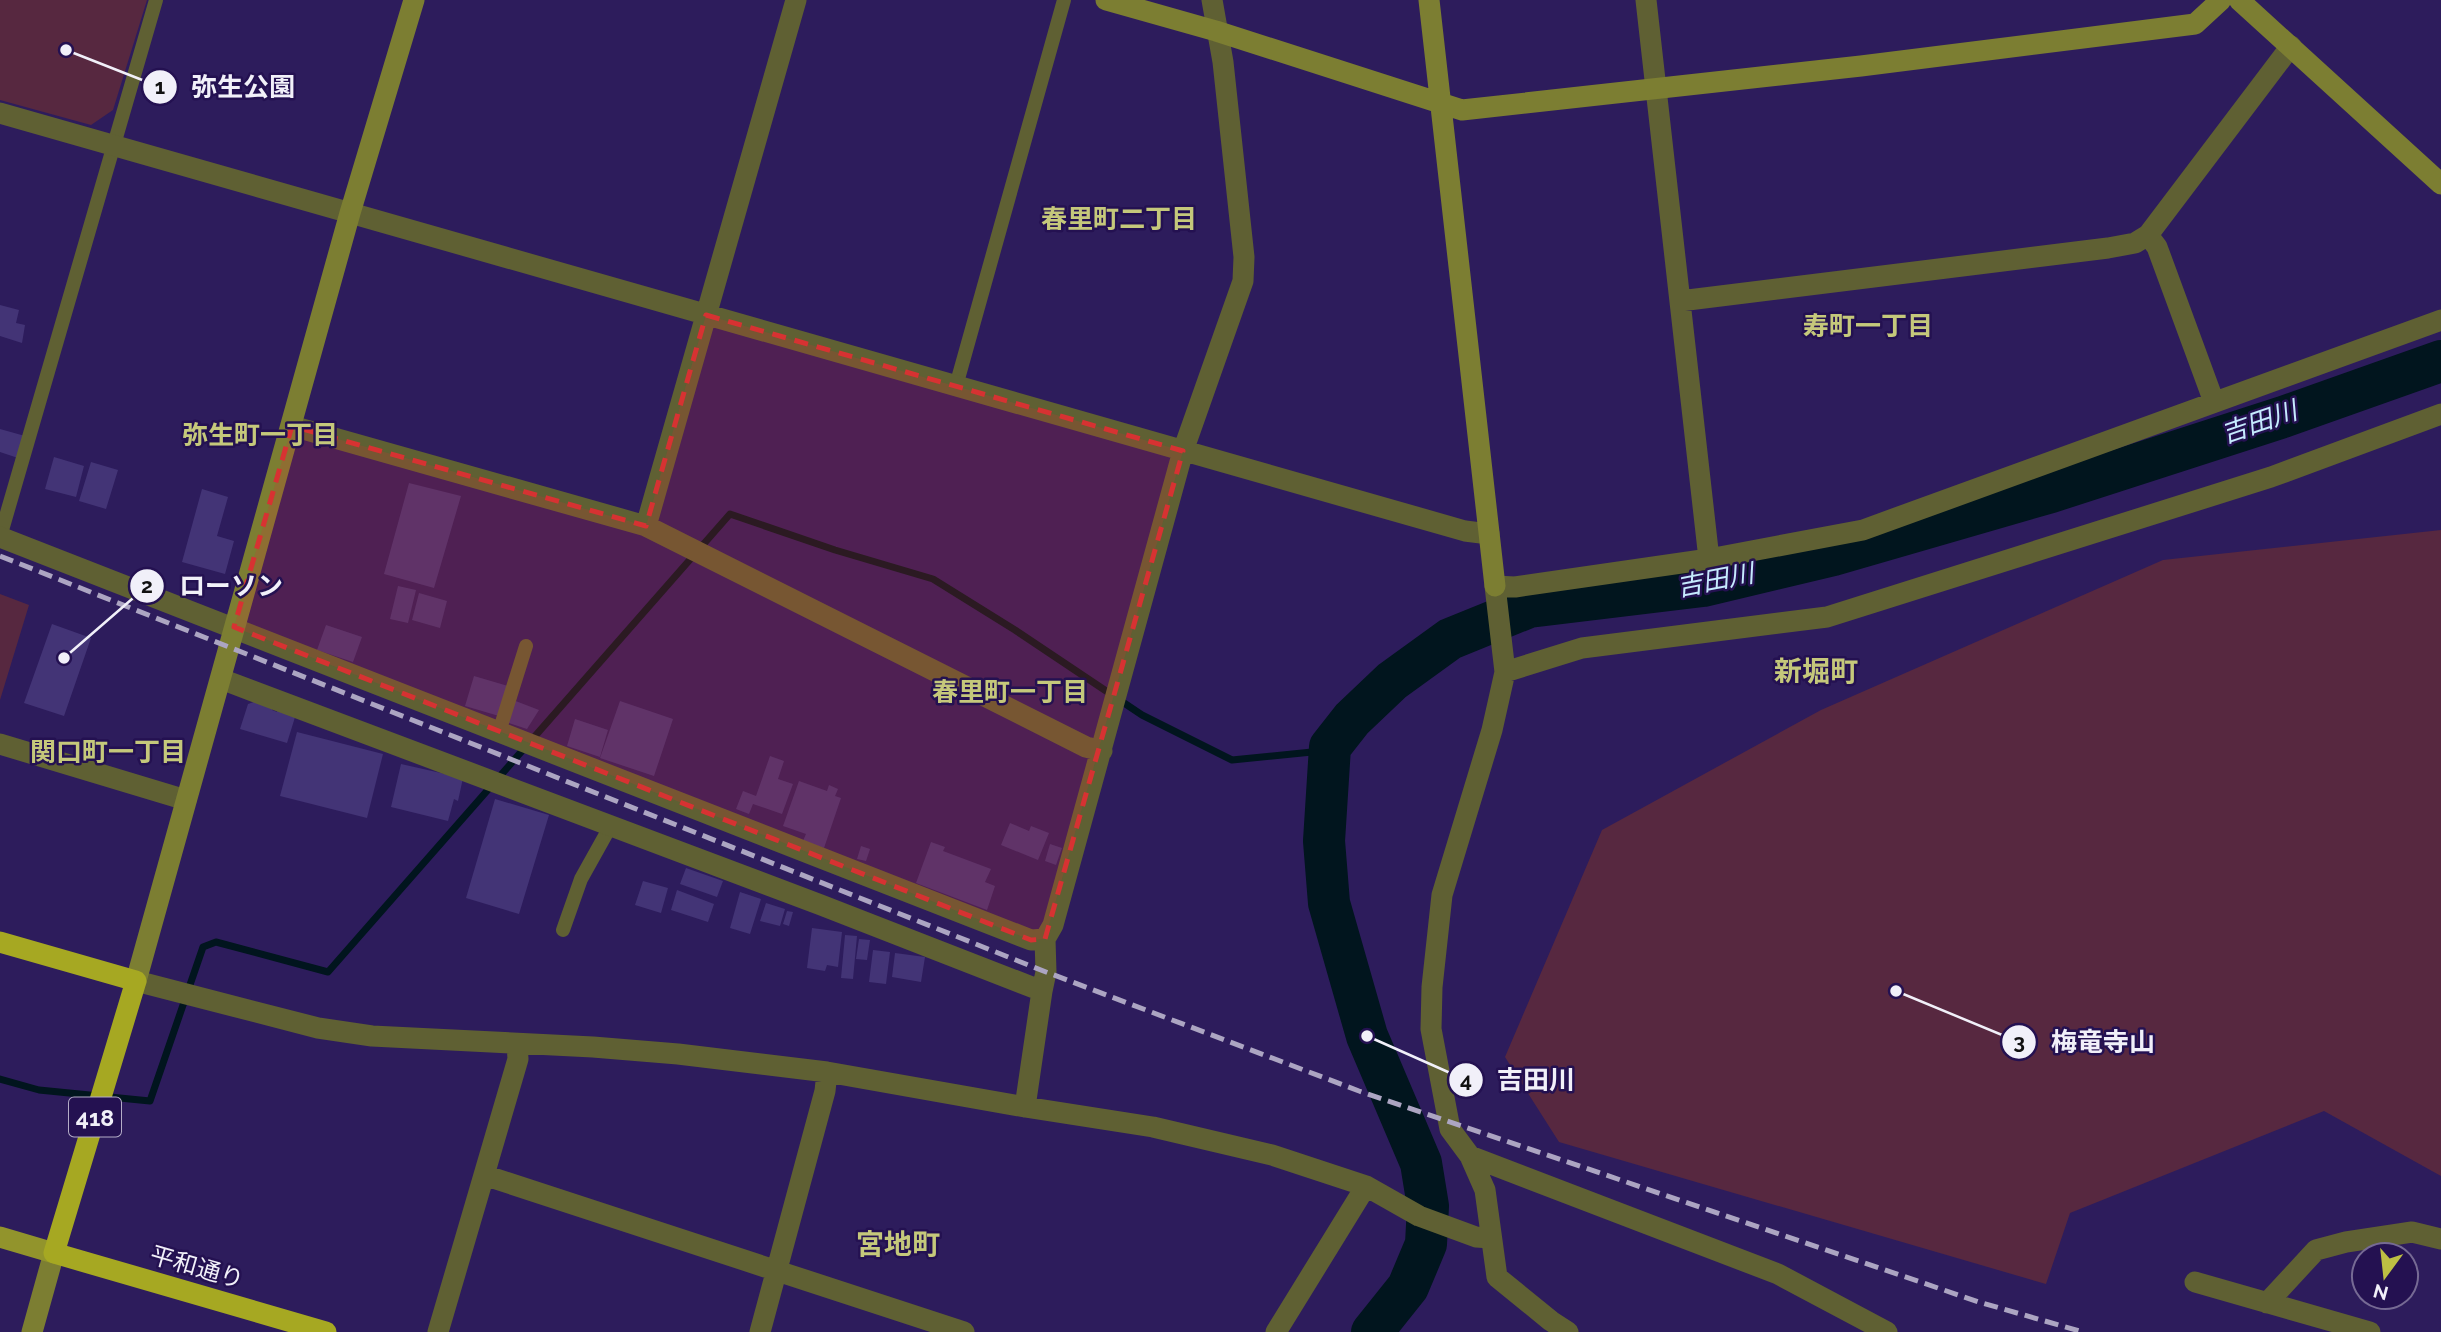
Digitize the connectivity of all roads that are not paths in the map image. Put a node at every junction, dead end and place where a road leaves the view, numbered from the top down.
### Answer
1 (156, 0) edge
2 (414, 0) edge
3 (796, 0) edge
4 (1064, 0) edge
5 (1106, 0) edge
6 (1212, 0) edge
7 (1429, 0) edge
8 (1646, 0) edge
9 (2221, 0) edge
10 (2239, 0) edge
11 (1216, 31) junction
12 (2291, 46) junction
13 (1656, 88) junction
14 (1440, 103) junction
15 (0, 113) edge
16 (114, 145) junction
17 (2441, 184) edge
18 (350, 213) junction
19 (2148, 235) junction
20 (1679, 301) junction
21 (706, 315) junction
22 (2441, 320) edge
23 (956, 386) junction
24 (2214, 402) junction
25 (2441, 414) edge
26 (292, 426) junction
27 (1183, 451) junction
28 (646, 526) junction
29 (1489, 534) junction
30 (0, 537) edge
31 (1709, 559) junction
32 (1495, 597) junction
33 (234, 627) junction
34 (526, 646) dead end
35 (1504, 665) junction
36 (221, 679) junction
37 (509, 736) junction
38 (0, 744) edge
39 (1102, 751) junction
40 (186, 800) junction
41 (610, 827) junction
42 (563, 930) dead end
43 (1045, 939) junction
44 (0, 942) edge
45 (136, 981) junction
46 (1042, 991) junction
47 (517, 1044) junction
48 (827, 1072) junction
49 (1025, 1107) junction
50 (1470, 1156) junction
51 (484, 1175) junction
52 (1366, 1186) junction
53 (0, 1237) edge
54 (1484, 1238) junction
55 (2441, 1239) edge
56 (54, 1253) junction
57 (778, 1269) junction
58 (2195, 1283) dead end
59 (2267, 1303) junction
60 (1555, 1328) edge
61 (32, 1332) edge
62 (326, 1332) edge
63 (438, 1332) edge
64 (760, 1332) edge
65 (964, 1332) edge
66 (1276, 1332) edge
67 (1887, 1332) edge
68 (2370, 1332) edge

1 - 16 lane
2 - 18 street
3 - 21 street
4 - 23 lane
5 - 11 street
6 - 11 street
7 - 14 street
8 - 13 street
9 - 13 street
10 - 12 street
11 - 14 street
11 - 27 street
12 - 17 street
12 - 19 street
13 - 14 street
13 - 20 street
14 - 29 street
15 - 16 street
16 - 18 street
16 - 30 lane
18 - 21 street
18 - 26 street
19 - 20 street
19 - 24 street
20 - 31 street
21 - 23 street
21 - 28 street
22 - 24 street
23 - 27 street
24 - 31 street
25 - 35 street
26 - 28 street
26 - 33 street
27 - 29 street
27 - 39 street
28 - 39 street
29 - 32 street
30 - 33 street
31 - 32 street
32 - 35 street
33 - 36 street
33 - 37 street
34 - 37 lane
35 - 50 street
36 - 40 street
36 - 41 street
37 - 43 street
38 - 40 street
39 - 43 street
40 - 45 street
41 - 42 lane
41 - 46 street
43 - 46 street
44 - 45 highway
45 - 47 street
45 - 56 highway, 418
46 - 49 street
47 - 48 street
47 - 51 street
48 - 49 street
48 - 57 street
49 - 52 street
50 - 54 street
50 - 67 street
51 - 57 street
51 - 63 street
52 - 54 street
52 - 66 street
53 - 56 main road
54 - 60 street
55 - 59 street
56 - 61 street
56 - 62 highway, 平和通り
57 - 64 street
57 - 65 street
58 - 59 street
59 - 68 street

